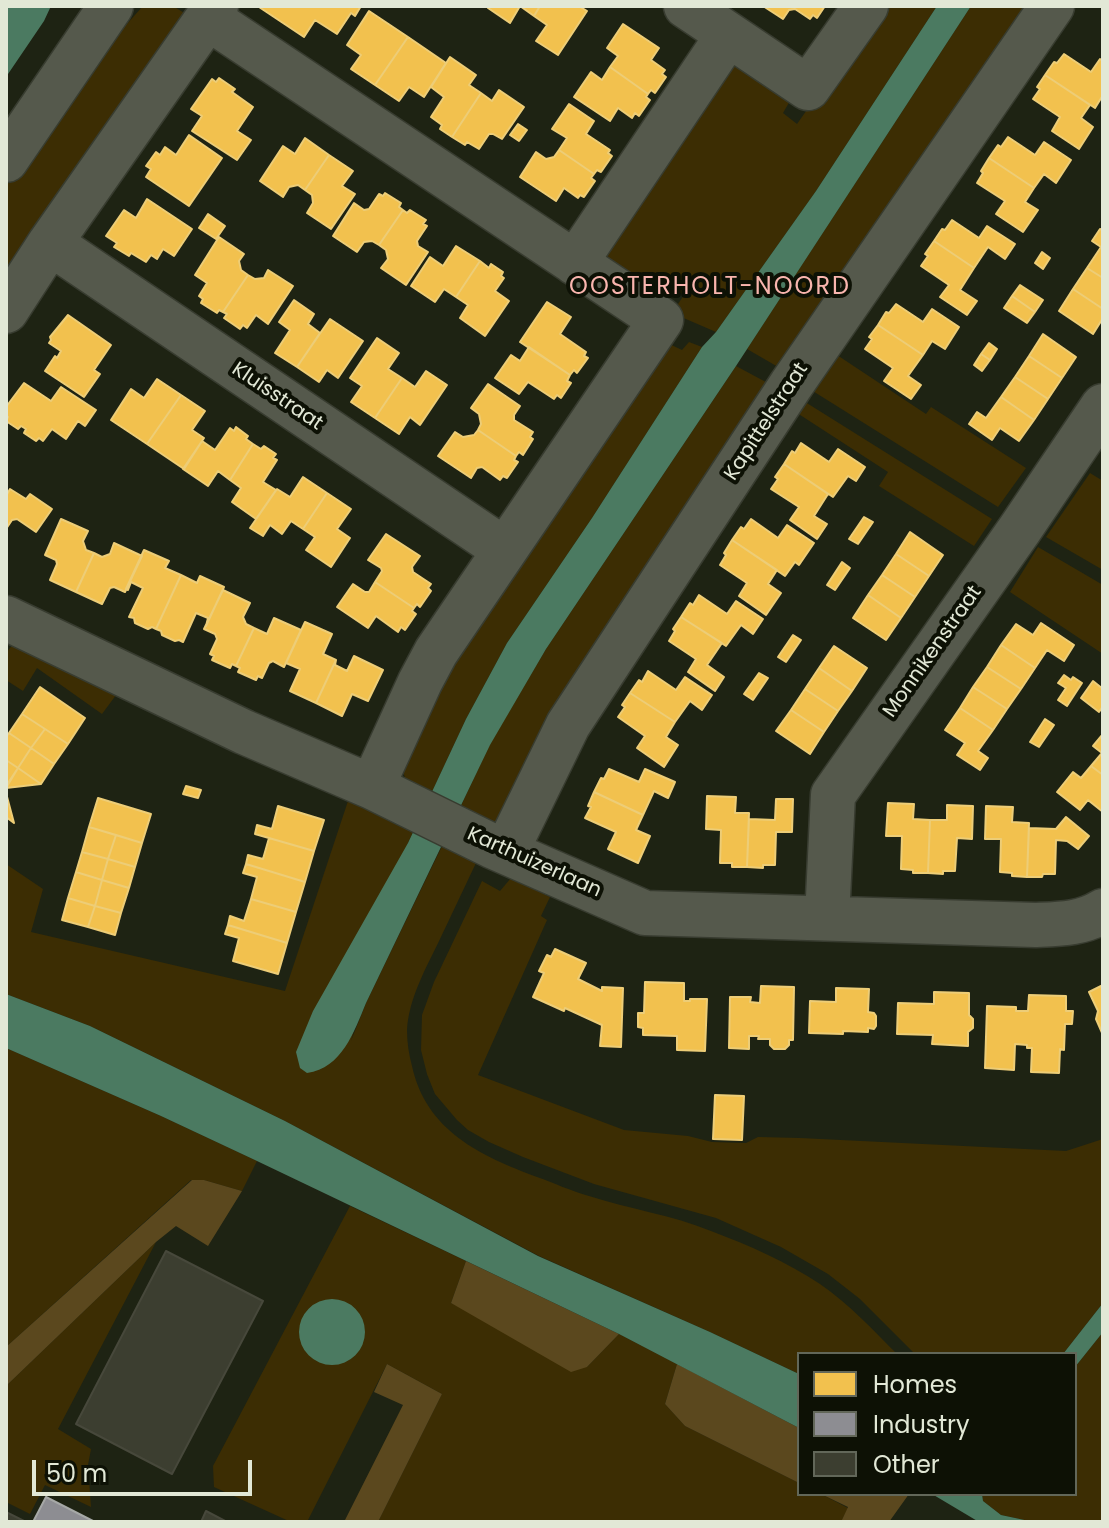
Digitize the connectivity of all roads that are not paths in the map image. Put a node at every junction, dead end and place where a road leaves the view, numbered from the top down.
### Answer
1 (111, 6) edge
2 (686, 6) edge
3 (866, 6) edge
4 (1052, 6) edge
5 (212, 12) edge
6 (728, 35) junction
7 (6, 160) edge
8 (50, 243) junction
9 (575, 263) junction
10 (6, 311) edge
11 (1103, 406) edge
12 (505, 550) junction
13 (6, 618) edge
14 (385, 793) junction
15 (489, 844) junction
16 (1103, 911) edge
17 (827, 918) junction

1 - 7 street
2 - 6 street
3 - 6 street
4 - 15 street, Kapittelstraat
5 - 8 street
5 - 9 street
6 - 9 street
8 - 10 street
8 - 12 street, Kluisstraat
9 - 12 street
11 - 17 street, Monnikenstraat
12 - 14 street
13 - 14 street, Karthuizerlaan
14 - 15 street, Karthuizerlaan
15 - 17 street, Karthuizerlaan
16 - 17 street, Karthuizerlaan

